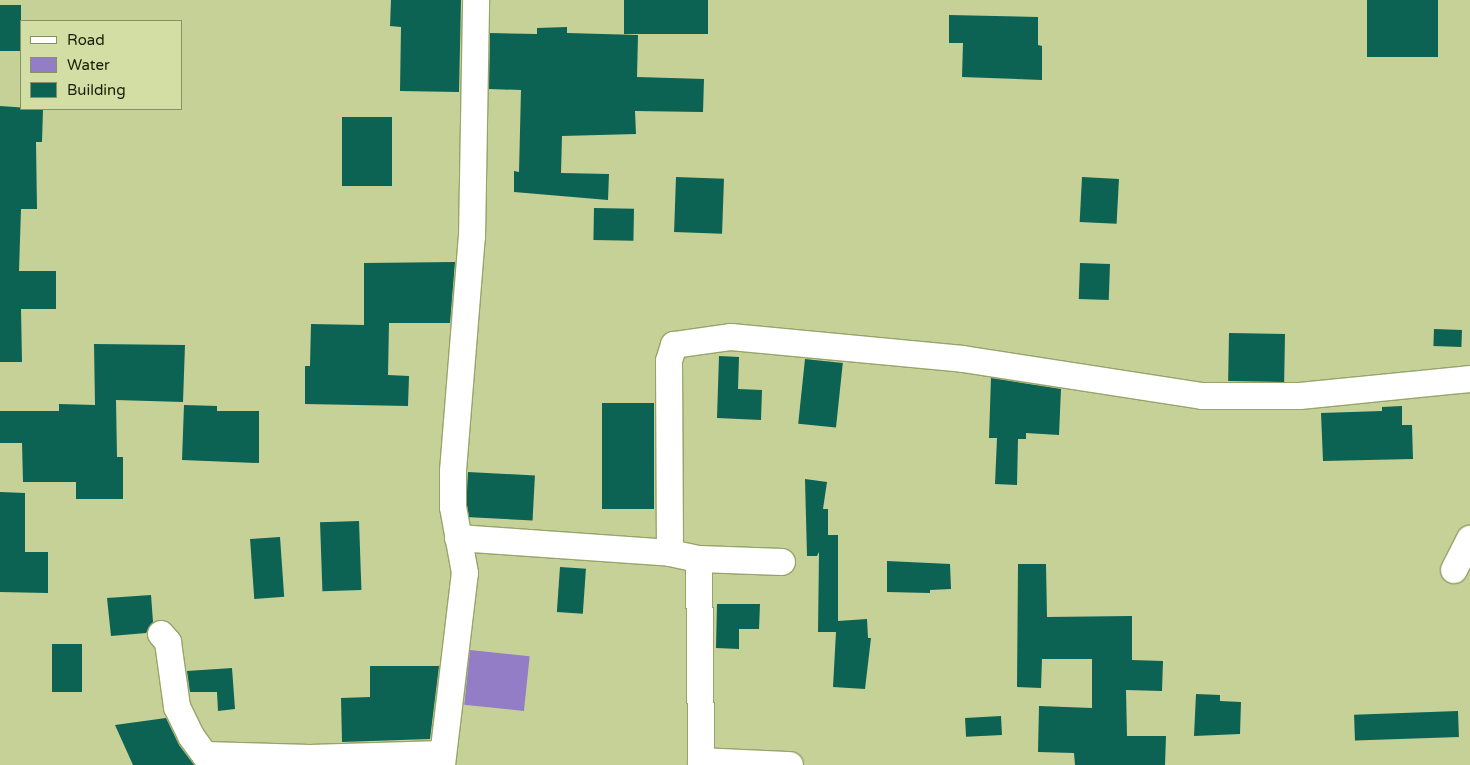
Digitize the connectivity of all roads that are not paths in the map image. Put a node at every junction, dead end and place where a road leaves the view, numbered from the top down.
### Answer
1 (476, 0) edge
2 (1470, 379) edge
3 (458, 538) junction
4 (1470, 540) edge
5 (670, 553) junction
6 (699, 559) junction
7 (782, 562) dead end
8 (1454, 570) dead end
9 (161, 634) dead end
10 (443, 760) edge
11 (701, 763) edge
12 (790, 765) edge

1 - 3 street
2 - 5 street
3 - 5 street
3 - 10 street
4 - 8 street
5 - 6 street
6 - 7 street
6 - 11 street
9 - 10 street
11 - 12 street

